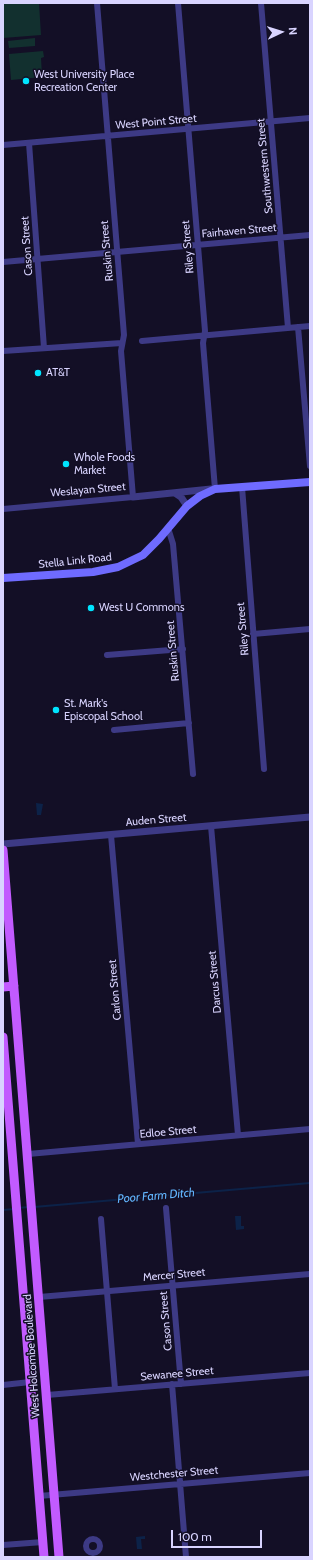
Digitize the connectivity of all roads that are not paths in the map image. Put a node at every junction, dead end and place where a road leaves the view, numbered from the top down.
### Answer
1 (97, 3) edge
2 (178, 3) edge
3 (261, 3) edge
4 (310, 118) edge
5 (271, 122) junction
6 (188, 129) junction
7 (108, 136) junction
8 (29, 143) junction
9 (3, 145) edge
10 (310, 235) edge
11 (281, 238) junction
12 (198, 245) junction
13 (118, 252) junction
14 (38, 259) junction
15 (3, 262) edge
16 (310, 326) edge
17 (298, 327) junction
18 (288, 328) junction
19 (204, 335) junction
20 (142, 341) dead end
21 (122, 343) junction
22 (44, 348) junction
23 (3, 351) edge
24 (310, 466) edge
25 (310, 482) edge
26 (242, 487) junction
27 (216, 489) junction
28 (175, 493) junction
29 (133, 497) junction
30 (187, 506) junction
31 (3, 509) edge
32 (168, 528) junction
33 (3, 578) edge
34 (310, 629) edge
35 (253, 634) junction
36 (183, 649) junction
37 (107, 655) dead end
38 (189, 723) junction
39 (114, 730) dead end
40 (264, 769) dead end
41 (193, 774) dead end
42 (310, 817) edge
43 (211, 826) junction
44 (111, 835) junction
45 (3, 844) edge
46 (3, 850) edge
47 (14, 986) junction
48 (3, 987) edge
49 (3, 1037) edge
50 (22, 1077) junction
51 (6, 1078) junction
52 (310, 1129) edge
53 (238, 1136) junction
54 (138, 1144) junction
55 (28, 1154) junction
56 (12, 1155) junction
57 (166, 1208) dead end
58 (101, 1219) dead end
59 (310, 1274) edge
60 (173, 1286) junction
61 (106, 1291) junction
62 (39, 1297) junction
63 (24, 1304) junction
64 (310, 1373) edge
65 (30, 1382) junction
66 (172, 1384) junction
67 (181, 1384) junction
68 (3, 1385) edge
69 (115, 1389) junction
70 (47, 1395) junction
71 (310, 1472) edge
72 (180, 1484) junction
73 (54, 1494) junction
74 (39, 1496) junction
75 (58, 1539) junction
76 (43, 1542) junction
77 (3, 1545) edge
78 (44, 1557) edge
79 (59, 1557) edge
80 (186, 1557) edge

1 - 7 street, Ruskin Street
2 - 6 street, Riley Street
3 - 5 street, Southwestern Street
4 - 5 street, West Point Street
5 - 6 street, West Point Street
5 - 11 street, Southwestern Street
6 - 7 street, West Point Street
6 - 12 street, Riley Street
7 - 8 street, West Point Street
7 - 13 street, Ruskin Street
8 - 9 street, West Point Street
8 - 14 street, Cason Street
10 - 11 street, Fairhaven Street
11 - 12 street, Fairhaven Street
11 - 18 street, Southwestern Street
12 - 13 street, Fairhaven Street
12 - 19 street, Riley Street
13 - 14 street, Fairhaven Street
13 - 21 street, Ruskin Street
14 - 15 street, Fairhaven Street
14 - 22 street, Cason Street
16 - 17 street
17 - 18 street
17 - 24 street
18 - 19 street
19 - 20 street
19 - 27 street, Riley Street
21 - 22 street
21 - 29 street, Ruskin Street
22 - 23 street
25 - 26 main road, Weslayan Street
26 - 27 main road, Weslayan Street
26 - 35 street, Riley Street
27 - 28 street, Weslayan Street
27 - 30 main road, Stella Link Road
28 - 29 street, Weslayan Street
28 - 30 street
29 - 31 street, Weslayan Street
30 - 32 main road, Stella Link Road
32 - 33 main road, Stella Link Road
32 - 36 street, Ruskin Street
34 - 35 street
35 - 40 street, Riley Street
36 - 37 street
36 - 38 street, Ruskin Street
38 - 39 street
38 - 41 street, Ruskin Street
42 - 43 street, Auden Street
43 - 44 street, Auden Street
43 - 53 street, Darcus Street
44 - 45 street, Auden Street
44 - 54 street, Carlon Street
46 - 47 main road, West Holcombe Boulevard
47 - 48 main road
47 - 50 main road, West Holcombe Boulevard
49 - 51 main road, West Holcombe Boulevard
50 - 51 main road
50 - 55 main road, West Holcombe Boulevard
51 - 56 main road, West Holcombe Boulevard
52 - 53 street, Edloe Street
53 - 54 street, Edloe Street
54 - 55 street, Edloe Street
55 - 56 main road
55 - 62 main road, West Holcombe Boulevard
56 - 63 main road, West Holcombe Boulevard
57 - 60 street, Cason Street
58 - 61 street
59 - 60 street, Mercer Street
60 - 61 street, Mercer Street
60 - 67 street, Cason Street
61 - 62 street, Mercer Street
61 - 69 street
62 - 63 main road
62 - 70 main road, West Holcombe Boulevard
63 - 65 main road, West Holcombe Boulevard
64 - 67 street, Sewanee Street
65 - 68 street
65 - 70 main road
65 - 74 main road, West Holcombe Boulevard
66 - 67 street, Sewanee Street
66 - 69 street, Sewanee Street
66 - 72 street
69 - 70 street, Sewanee Street
70 - 73 main road, West Holcombe Boulevard
71 - 72 street, Westchester Street
72 - 73 street, Westchester Street
72 - 80 street
73 - 74 street, Westchester Street
73 - 75 main road, West Holcombe Boulevard
74 - 76 main road, West Holcombe Boulevard
75 - 76 main road
75 - 79 main road, West Holcombe Boulevard
76 - 77 street
76 - 78 main road, West Holcombe Boulevard

